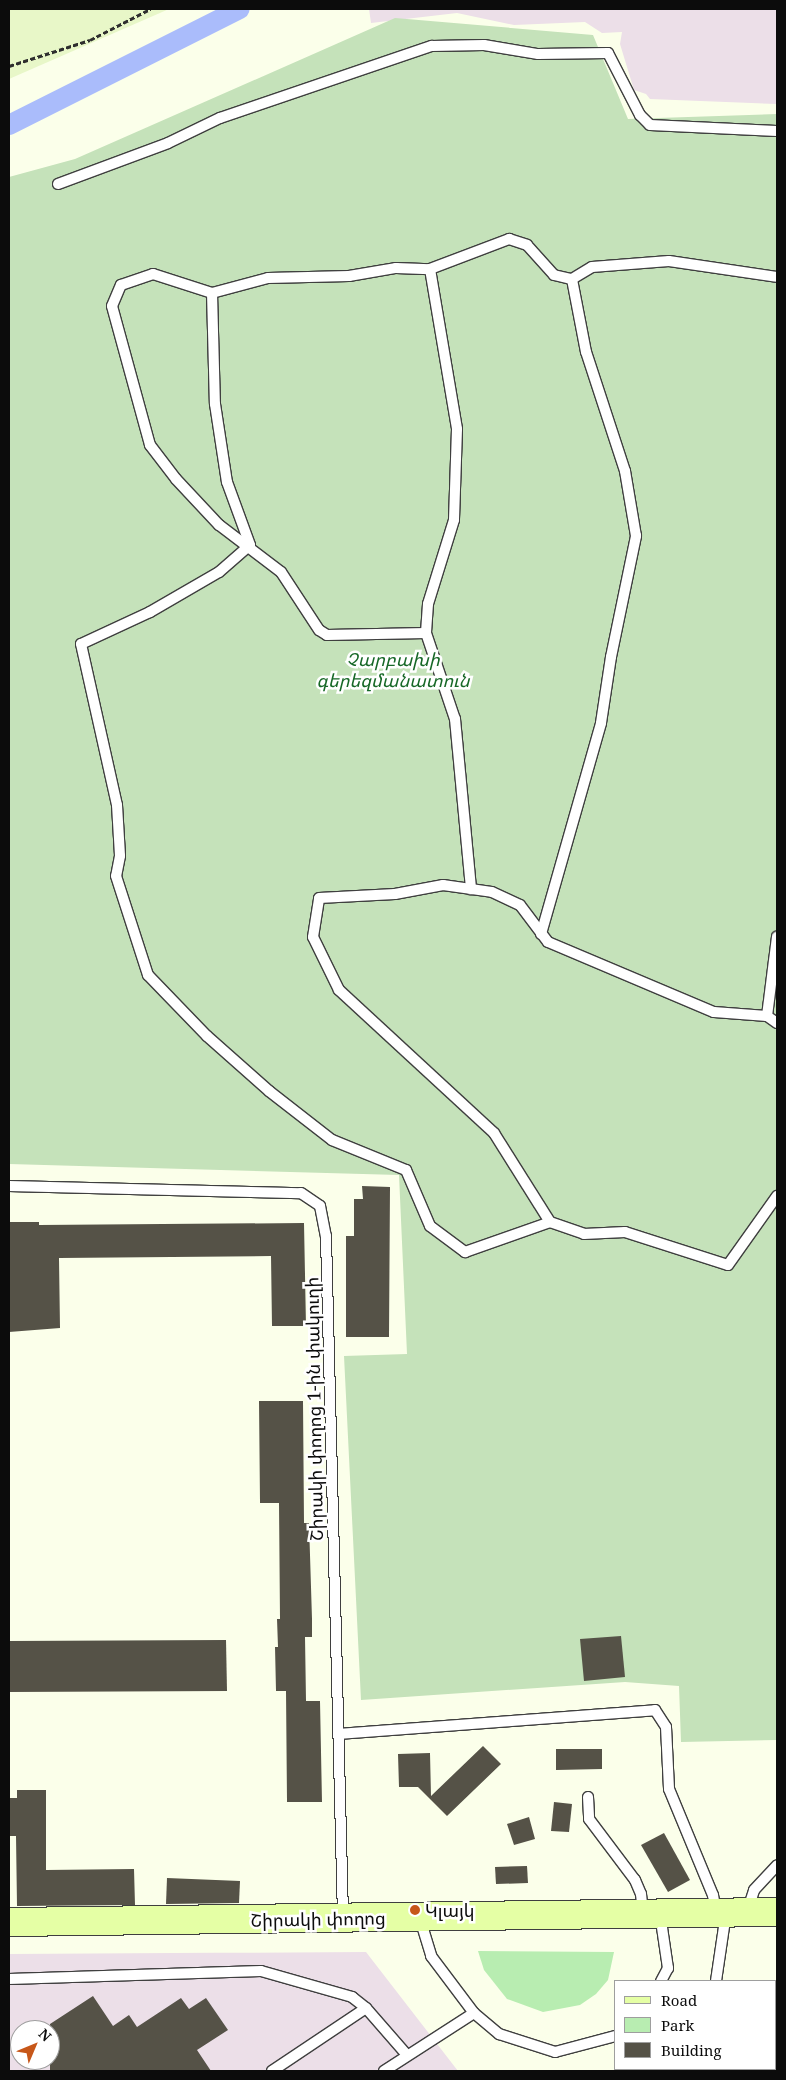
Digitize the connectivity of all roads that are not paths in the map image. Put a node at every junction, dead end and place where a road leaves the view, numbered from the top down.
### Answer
1 (777, 131) edge
2 (58, 184) dead end
3 (430, 269) junction
4 (777, 277) edge
5 (572, 279) junction
6 (212, 293) junction
7 (248, 549) junction
8 (426, 633) junction
9 (470, 888) junction
10 (541, 934) junction
11 (777, 937) edge
12 (767, 1016) junction
13 (777, 1024) edge
14 (9, 1186) edge
15 (777, 1196) edge
16 (550, 1222) junction
17 (338, 1734) junction
18 (588, 1797) dead end
19 (777, 1865) edge
20 (777, 1912) edge
21 (655, 1917) junction
22 (731, 1917) junction
23 (9, 1922) edge
24 (777, 1922) edge
25 (343, 1923) junction
26 (421, 1923) junction
27 (9, 1930) edge
28 (9, 1979) edge
29 (662, 1980) edge
30 (716, 1980) edge
31 (366, 2008) junction
32 (474, 2013) junction
33 (614, 2036) edge
34 (407, 2055) junction
35 (272, 2071) edge
36 (384, 2071) edge

1 - 2 lane
3 - 5 lane
3 - 6 lane
3 - 8 lane
4 - 5 lane
5 - 10 lane
6 - 7 lane
6 - 7 lane
7 - 8 lane
7 - 16 lane
8 - 9 lane
9 - 10 lane
9 - 16 lane
10 - 12 lane
11 - 12 lane
12 - 13 lane
14 - 17 lane, Շիրակի փողոց 1-ին փակուղի
15 - 16 lane
17 - 22 lane
17 - 25 lane, Շիրակի փողոց 1-ին փակուղի
18 - 21 lane
19 - 22 lane
20 - 22 main road, Շիրակի փողոց
21 - 22 main road, Շիրակի փողոց
21 - 26 main road, Շիրակի փողոց
21 - 29 lane
22 - 24 main road, Շիրակի փողոց
22 - 30 lane
23 - 25 main road, Շիրակի փողոց
25 - 26 main road, Շիրակի փողոց
25 - 27 main road, Շիրակի փողոց
26 - 32 lane
28 - 31 lane
31 - 34 lane
31 - 35 lane
32 - 33 lane
32 - 34 lane
34 - 36 lane

